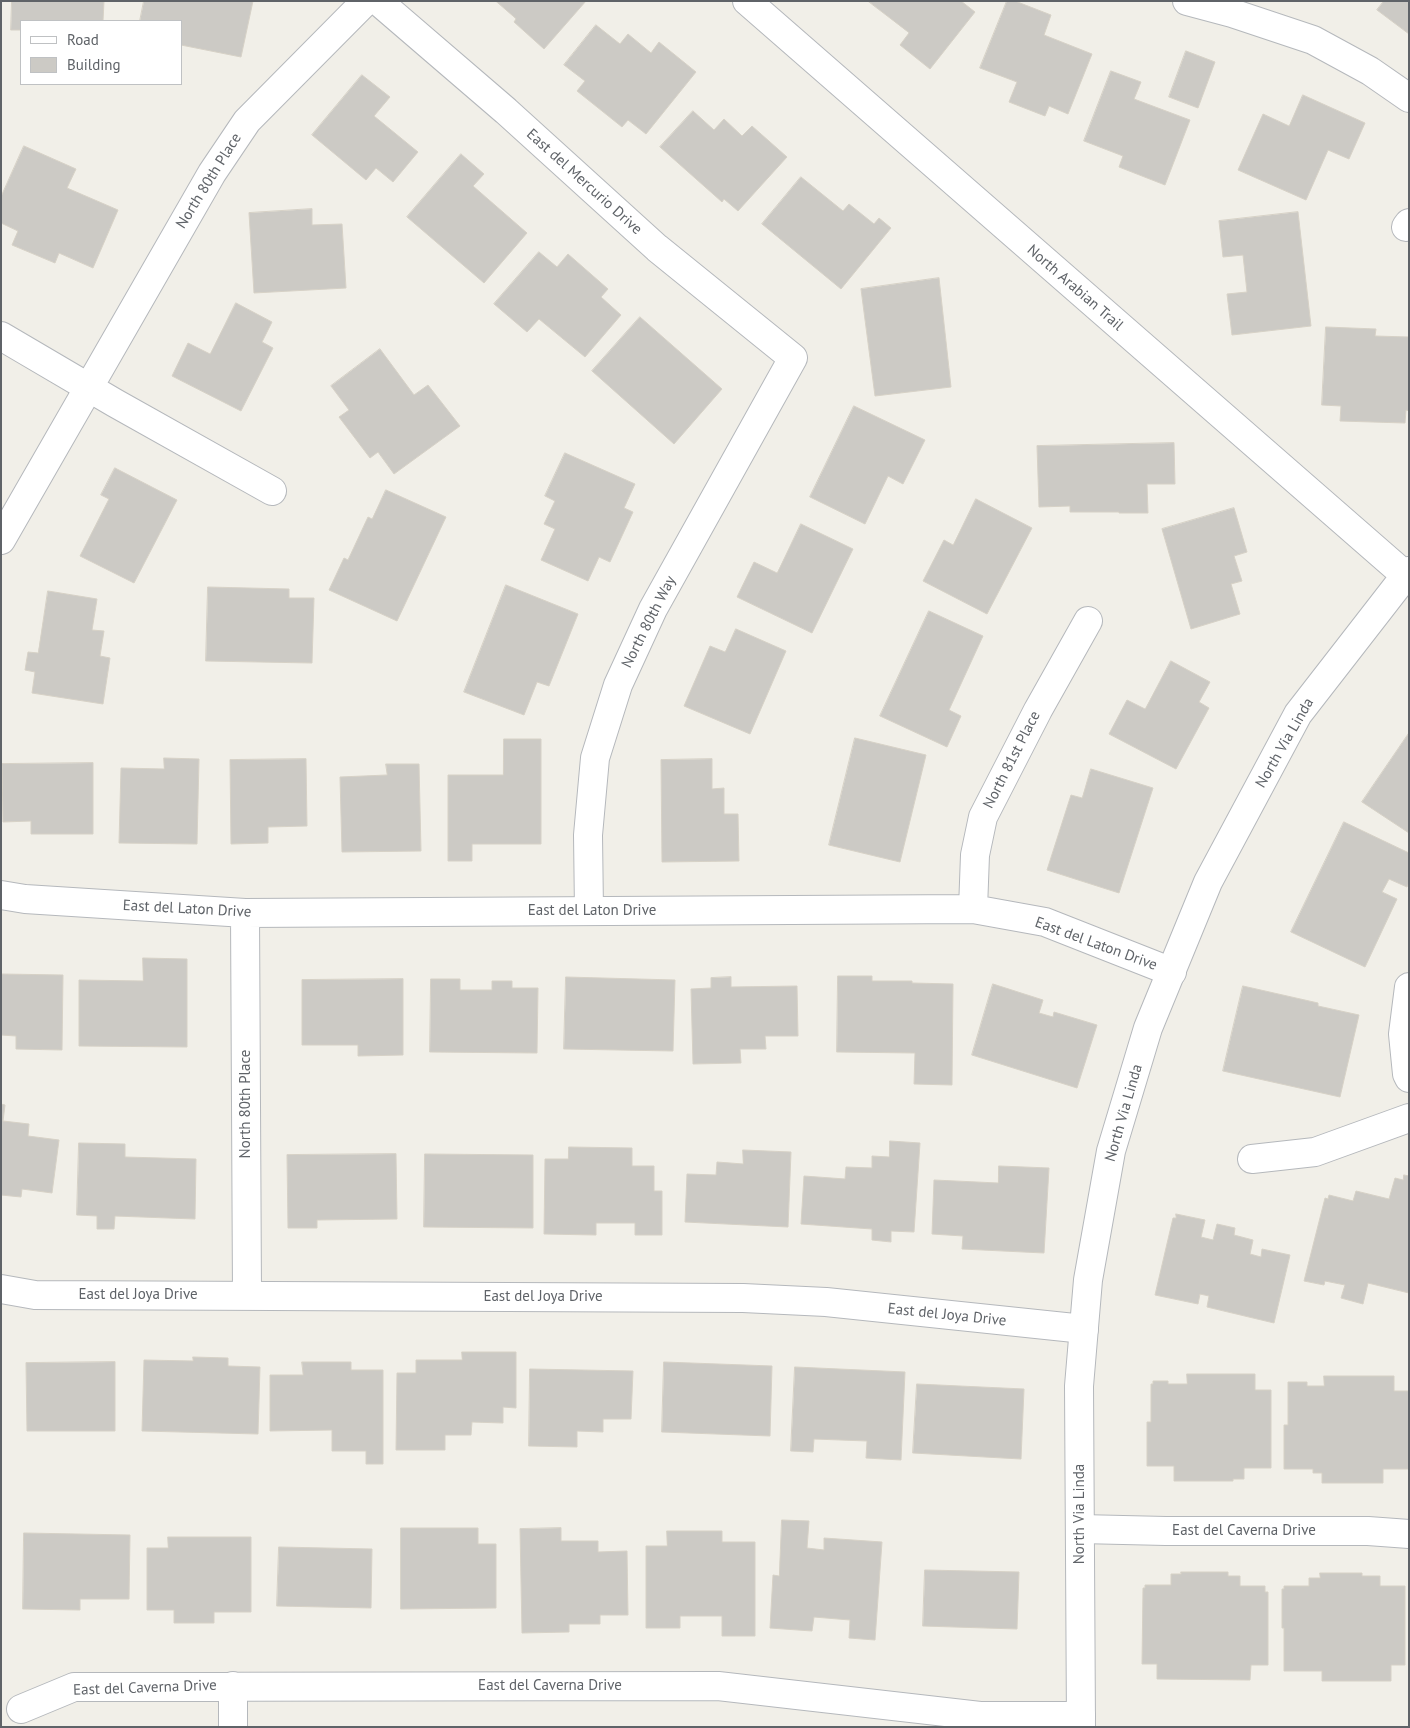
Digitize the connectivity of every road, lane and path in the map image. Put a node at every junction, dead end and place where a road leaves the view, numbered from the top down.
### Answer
1 (366, 1) edge
2 (378, 1) edge
3 (747, 1) edge
4 (1187, 1) edge
5 (1409, 98) edge
6 (1, 336) edge
7 (793, 358) joint
8 (88, 387) junction
9 (272, 491) dead end
10 (1, 540) edge
11 (1407, 573) edge
12 (1088, 621) dead end
13 (1, 895) edge
14 (973, 909) junction
15 (589, 911) junction
16 (246, 913) junction
17 (1172, 972) junction
18 (1409, 987) edge
19 (1409, 1078) edge
20 (1409, 1118) edge
21 (1252, 1159) dead end
22 (1, 1289) edge
23 (247, 1295) junction
24 (1084, 1329) junction
25 (1080, 1529) junction
26 (1409, 1534) edge
27 (233, 1686) junction
28 (21, 1709) dead end
29 (1081, 1722) edge
30 (234, 1727) edge

1 - 8 street, North 80th Place
2 - 7 street, East del Mercurio Drive
3 - 11 street, North Arabian Trail
4 - 5 street
6 - 8 street
7 - 15 street, North 80th Way
8 - 9 street
8 - 10 street, North 80th Place
11 - 17 street, North Via Linda
12 - 14 street, North 81st Place
13 - 16 street, East del Laton Drive
14 - 15 street, East del Laton Drive
14 - 17 street, East del Laton Drive
15 - 16 street, East del Laton Drive
16 - 23 street, North 80th Place
17 - 24 street, North Via Linda
18 - 19 street
20 - 21 street
22 - 23 street, East del Joya Drive
23 - 24 street, East del Joya Drive
24 - 25 street, North Via Linda
25 - 26 street, East del Caverna Drive
25 - 29 street, North Via Linda
27 - 28 street, East del Caverna Drive
27 - 29 street, East del Caverna Drive
27 - 30 street

